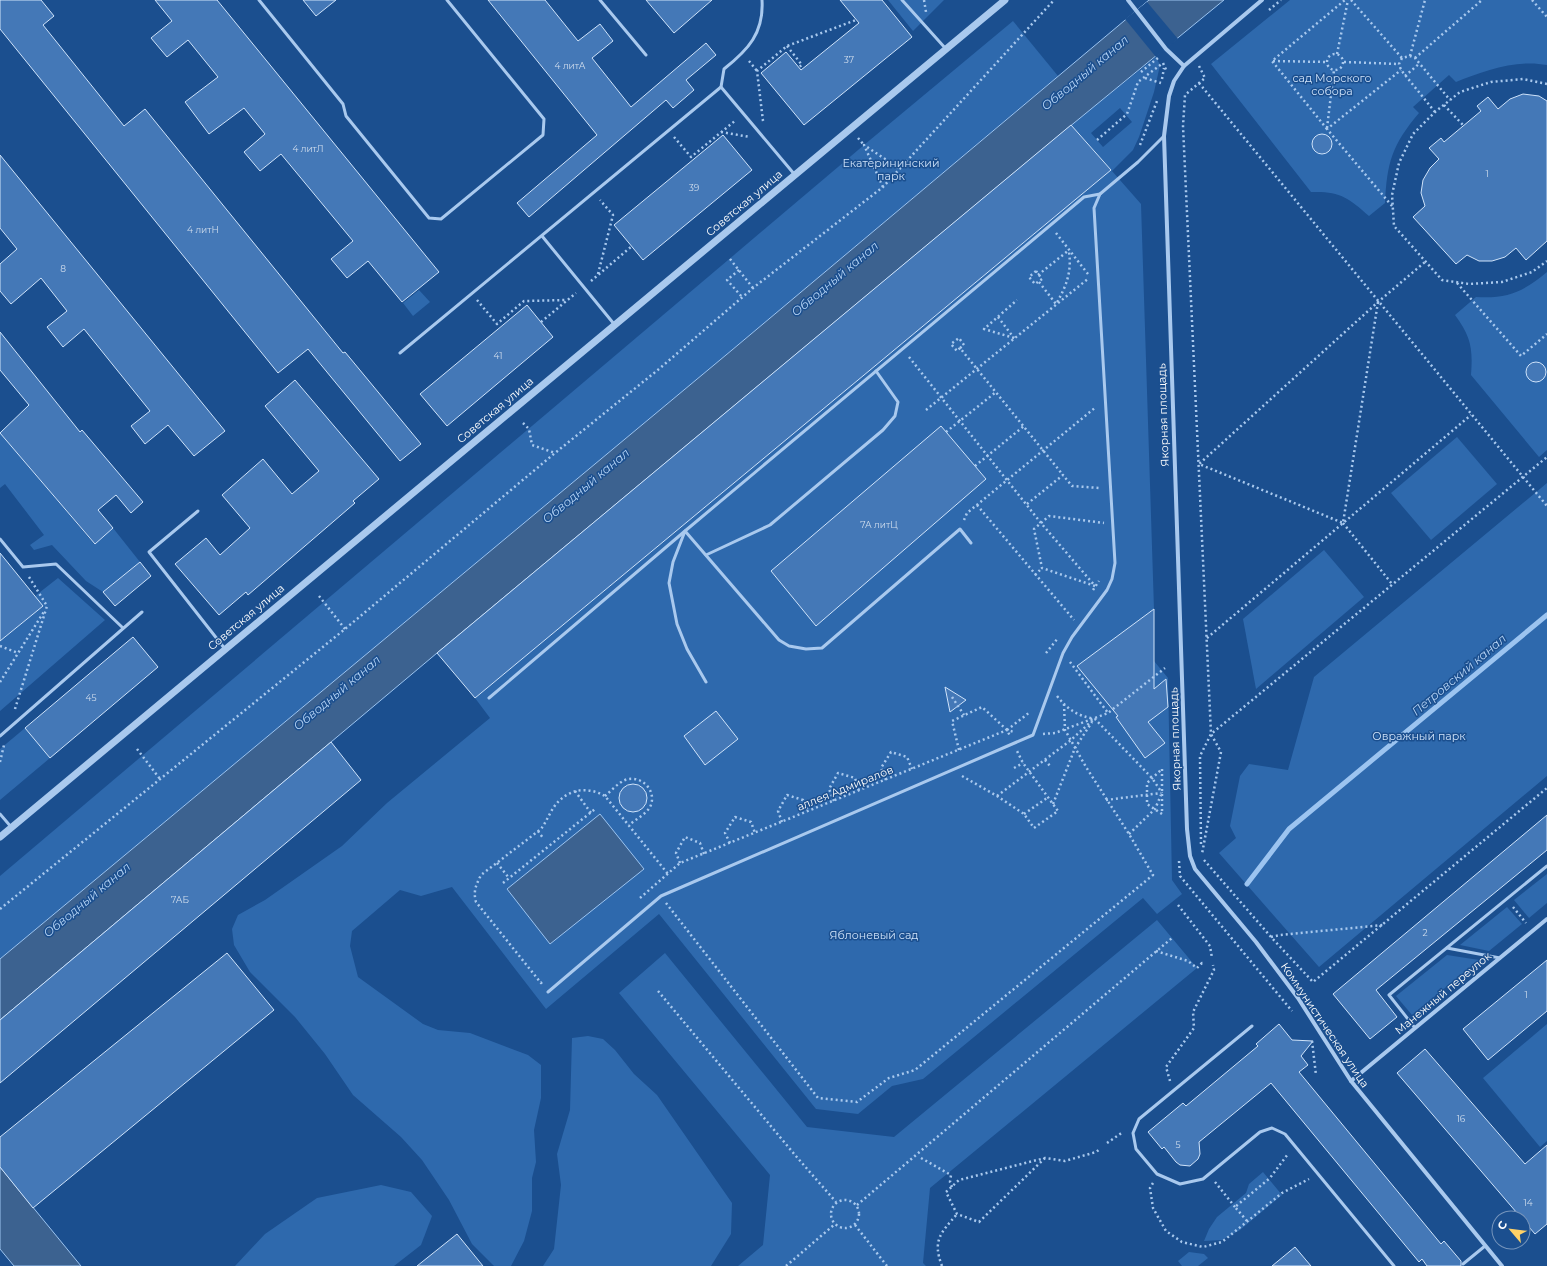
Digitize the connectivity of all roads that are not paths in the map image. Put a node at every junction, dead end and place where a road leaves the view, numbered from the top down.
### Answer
1 (259, 0) edge
2 (447, 0) edge
3 (600, 0) edge
4 (762, 0) edge
5 (902, 0) edge
6 (1005, 0) edge
7 (1128, 0) edge
8 (1262, 0) edge
9 (946, 49) junction
10 (646, 55) dead end
11 (1184, 66) junction
12 (721, 87) junction
13 (1164, 136) junction
14 (795, 175) junction
15 (1100, 194) junction
16 (542, 236) junction
17 (615, 325) junction
18 (400, 353) dead end
19 (876, 371) junction
20 (198, 511) dead end
21 (686, 531) junction
22 (0, 539) edge
23 (971, 543) dead end
24 (706, 555) junction
25 (142, 612) dead end
26 (124, 628) junction
27 (225, 649) junction
28 (706, 682) dead end
29 (489, 698) dead end
30 (0, 736) edge
31 (0, 814) edge
32 (12, 828) junction
33 (0, 837) edge
34 (1547, 866) edge
35 (1195, 869) joint
36 (1547, 919) edge
37 (1447, 948) junction
38 (1500, 958) junction
39 (548, 992) dead end
40 (1252, 1026) dead end
41 (1416, 1028) junction
42 (1350, 1081) junction
43 (1485, 1246) junction
44 (1463, 1264) dead end
45 (1394, 1266) edge
46 (1502, 1266) edge

1 - 2 lane
3 - 10 lane
4 - 12 lane
5 - 9 lane
6 - 9 street, Советская улица
7 - 11 street
8 - 11 street, Якорная площадь
9 - 14 street, Советская улица
11 - 13 street, Якорная площадь
12 - 14 lane
12 - 16 lane
13 - 15 lane
13 - 35 street, Якорная площадь
14 - 17 street, Советская улица
15 - 19 lane
15 - 39 lane
16 - 17 lane
16 - 18 lane
17 - 27 street, Советская улица
19 - 21 lane
19 - 24 lane
20 - 27 lane
21 - 24 lane
21 - 28 lane
21 - 29 lane
22 - 26 lane
23 - 24 lane
25 - 26 lane
26 - 30 lane
27 - 32 street, Советская улица
31 - 32 lane
32 - 33 street, Советская улица
34 - 37 lane
35 - 42 street, Коммунистическая улица
36 - 38 street, Манежный переулок
37 - 38 lane
37 - 41 lane
38 - 41 street, Манежный переулок
40 - 45 lane
41 - 42 street, Манежный переулок
42 - 43 street, Коммунистическая улица
43 - 44 lane
43 - 46 street, Коммунистическая улица

